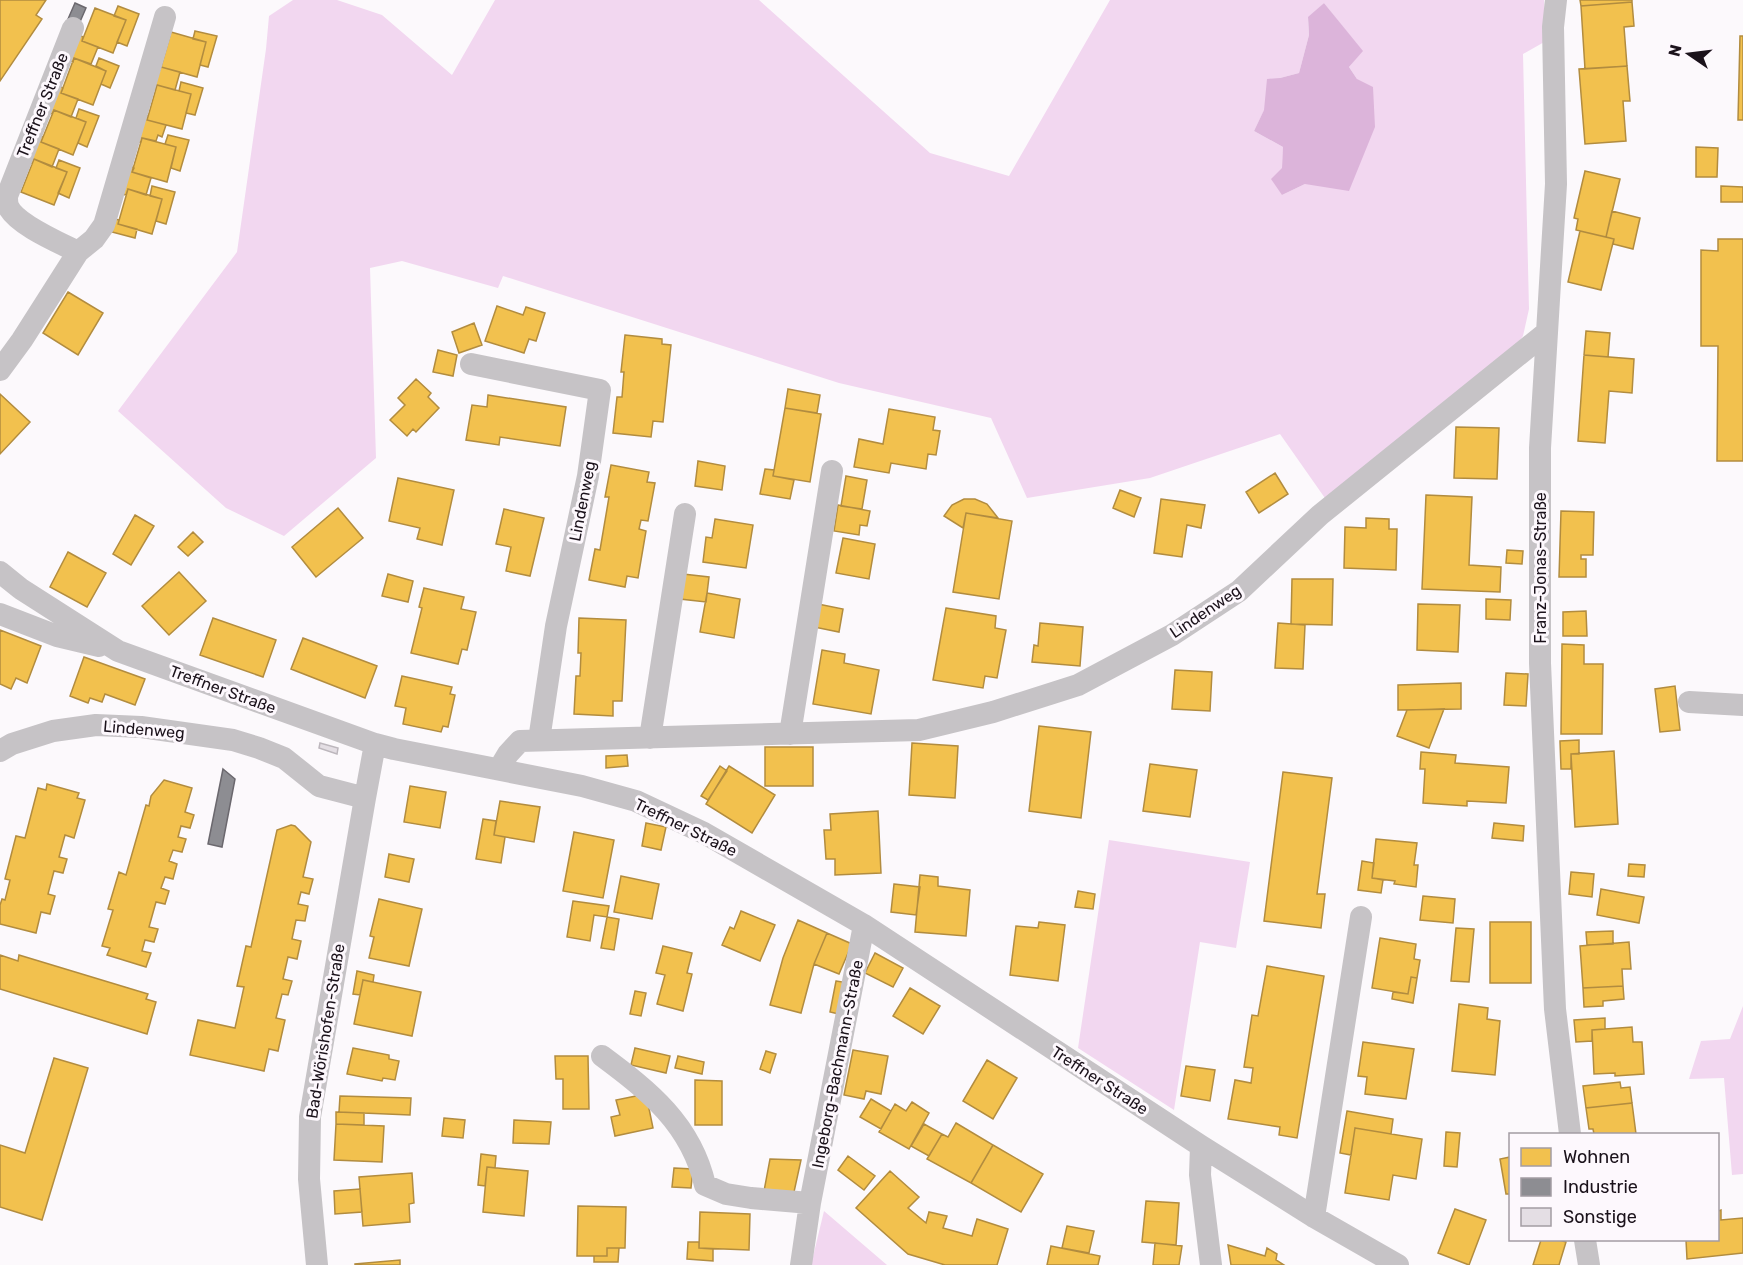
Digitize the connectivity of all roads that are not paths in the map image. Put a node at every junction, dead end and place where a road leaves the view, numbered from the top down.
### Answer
1 (1556, 0) edge
2 (165, 17) dead end
3 (73, 27) dead end
4 (78, 252) junction
5 (1546, 332) junction
6 (471, 364) dead end
7 (0, 370) edge
8 (832, 471) dead end
9 (685, 514) dead end
10 (0, 572) edge
11 (0, 614) edge
12 (118, 651) junction
13 (1689, 702) dead end
14 (1743, 705) edge
15 (790, 734) junction
16 (650, 738) junction
17 (539, 740) junction
18 (375, 744) junction
19 (0, 751) edge
20 (499, 768) junction
21 (365, 798) junction
22 (1361, 917) dead end
23 (864, 925) junction
24 (602, 1056) dead end
25 (1570, 1133) edge
26 (1201, 1146) junction
27 (810, 1203) junction
28 (1314, 1217) junction
29 (1585, 1241) edge
30 (317, 1265) edge
31 (801, 1265) edge
32 (1211, 1265) edge
33 (1398, 1265) edge
34 (1589, 1265) edge

1 - 5 street, Franz-Jonas-Straße
2 - 4 street
3 - 4 street, Treffner Straße
4 - 7 street
5 - 15 street, Lindenweg
5 - 25 street, Franz-Jonas-Straße
6 - 17 street, Lindenweg
8 - 15 street
9 - 16 street
10 - 12 street, Treffner Straße
11 - 12 street
12 - 18 street, Treffner Straße
13 - 14 street
15 - 16 street, Lindenweg
16 - 17 street, Lindenweg
17 - 20 street, Lindenweg
18 - 20 street, Treffner Straße
18 - 21 street
19 - 21 street, Lindenweg
20 - 23 street, Treffner Straße
21 - 30 street, Bad-Wörishofen-Straße
22 - 28 street
23 - 26 street, Treffner Straße
23 - 27 street, Ingeborg-Bachmann-Straße
24 - 27 street
26 - 28 street, Treffner Straße
26 - 32 street
27 - 31 street, Ingeborg-Bachmann-Straße
28 - 33 street, Treffner Straße
29 - 34 street

